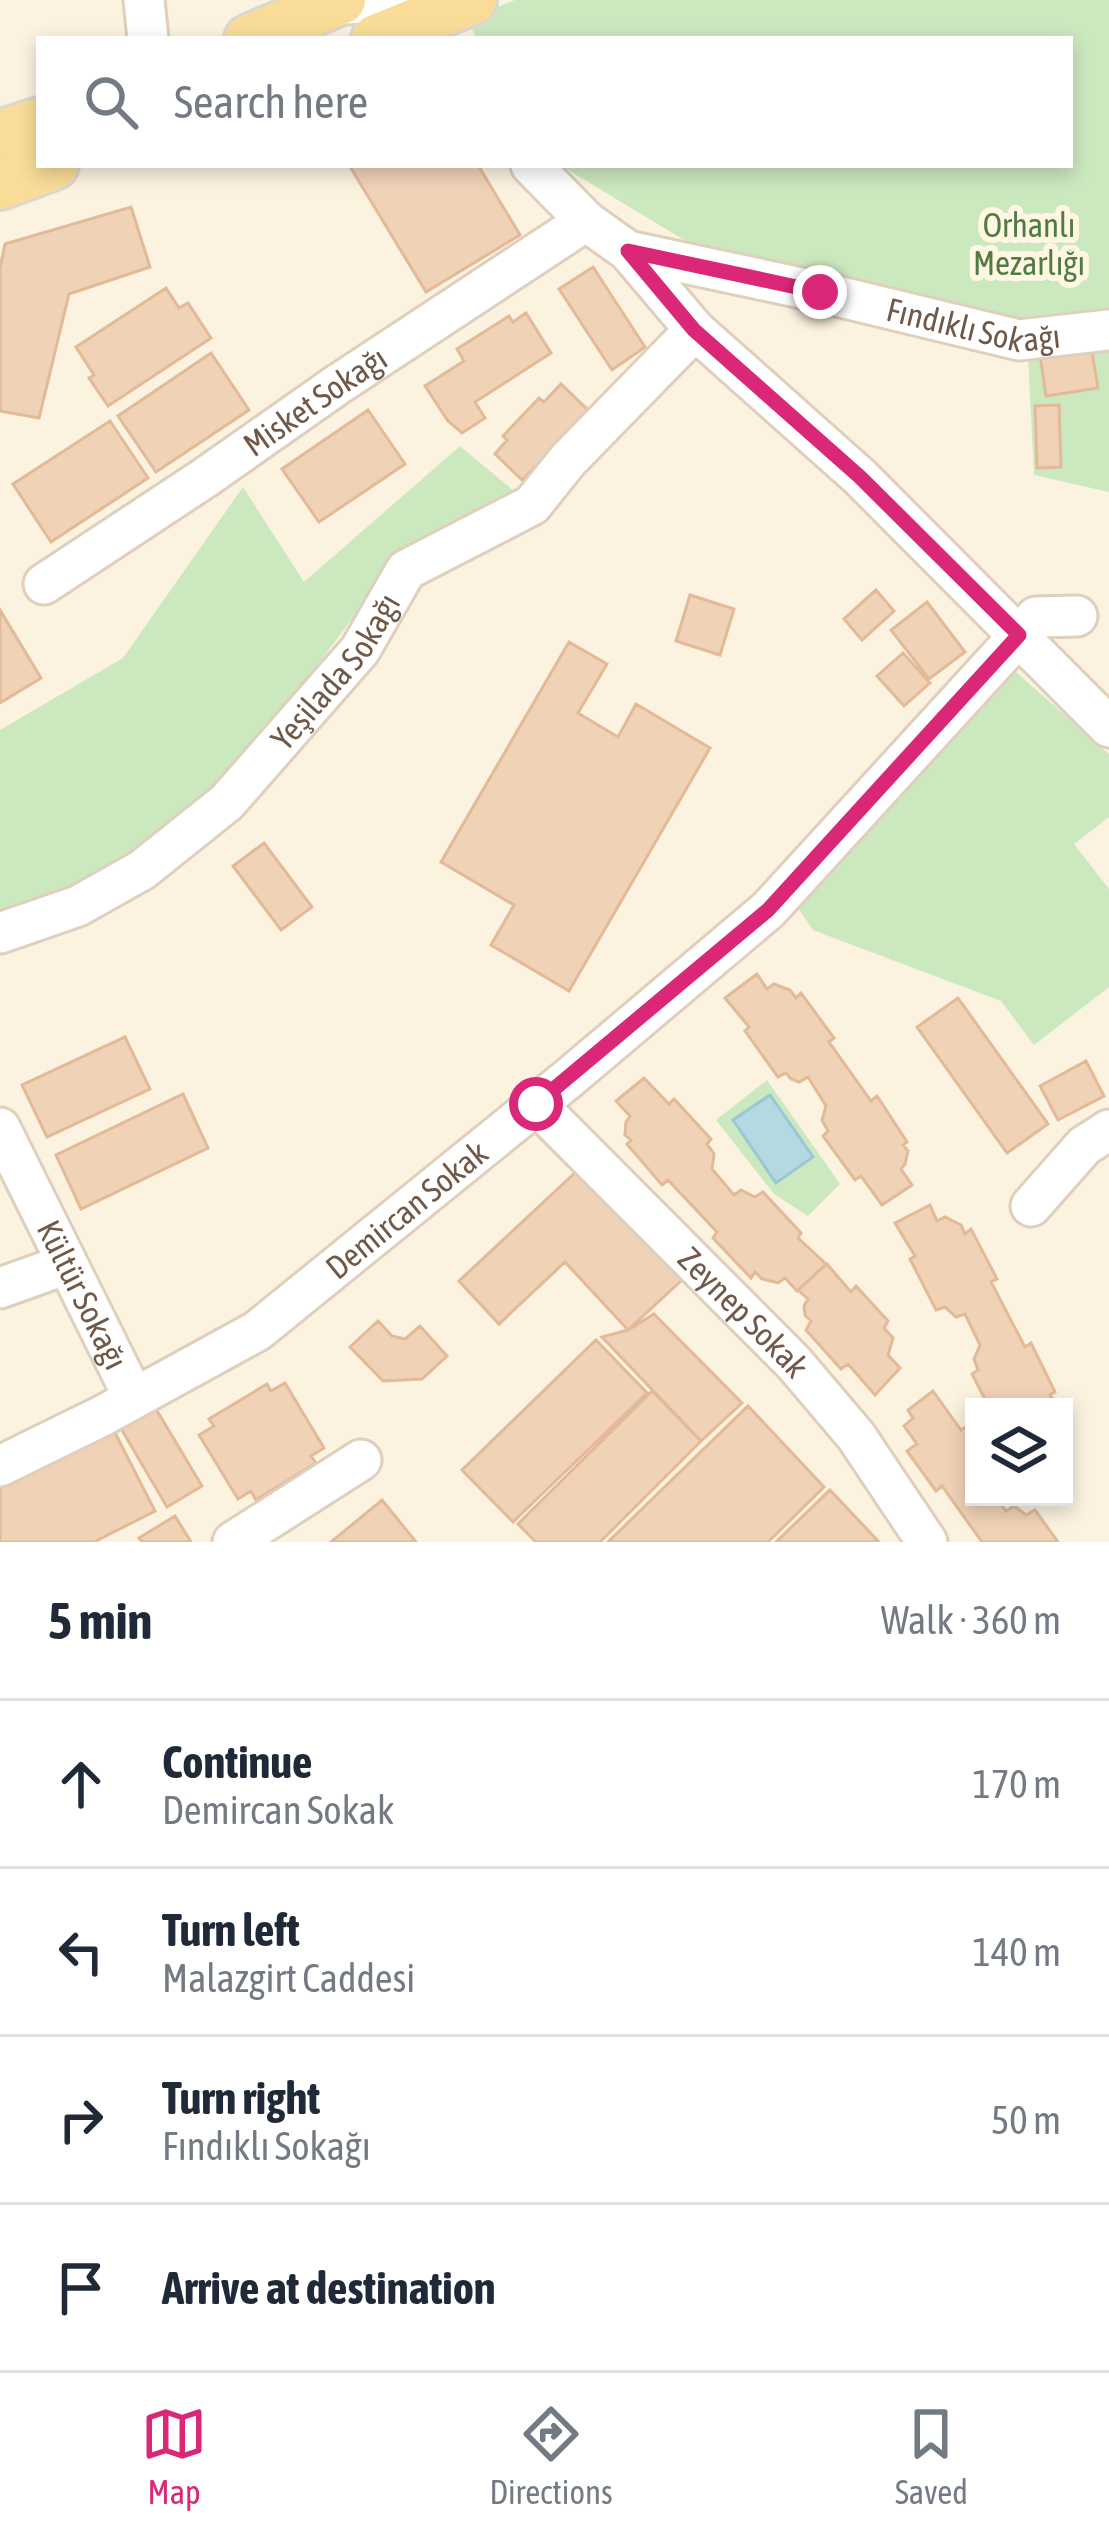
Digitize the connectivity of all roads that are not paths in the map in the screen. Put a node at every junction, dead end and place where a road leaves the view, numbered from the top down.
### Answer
1 (143, 0) edge
2 (334, 3) edge
3 (450, 13) edge
4 (148, 36) edge
5 (256, 36) edge
6 (385, 36) edge
7 (36, 123) edge
8 (0, 134) edge
9 (47, 168) edge
10 (534, 168) edge
11 (0, 185) edge
12 (586, 221) junction
13 (628, 251) junction
14 (694, 330) junction
15 (1109, 330) edge
16 (44, 584) dead end
17 (1077, 616) dead end
18 (1019, 635) junction
19 (1109, 727) edge
20 (0, 933) edge
21 (536, 1104) junction
22 (0, 1128) edge
23 (1109, 1130) edge
24 (1031, 1206) dead end
25 (68, 1264) junction
26 (0, 1288) edge
27 (134, 1398) junction
28 (361, 1460) dead end
29 (0, 1466) edge
30 (233, 1542) edge
31 (927, 1542) edge

1 - 4 street
2 - 3 street
2 - 5 main road
3 - 6 main road
7 - 8 main road
9 - 11 main road
10 - 12 street
12 - 13 street
12 - 16 street, Misket Sokağı
13 - 14 street
13 - 15 street, Fındıklı Sokağı
14 - 18 street
14 - 20 street, Yeşilada Sokağı
17 - 18 street
18 - 19 street
18 - 21 street, Demircan Sokak
21 - 27 street, Demircan Sokak
21 - 31 street, Zeynep Sokak
22 - 25 street, Kültür Sokağı
23 - 24 street
25 - 26 street
25 - 27 street, Kültür Sokağı
27 - 29 street, Demircan Sokak
28 - 30 street

